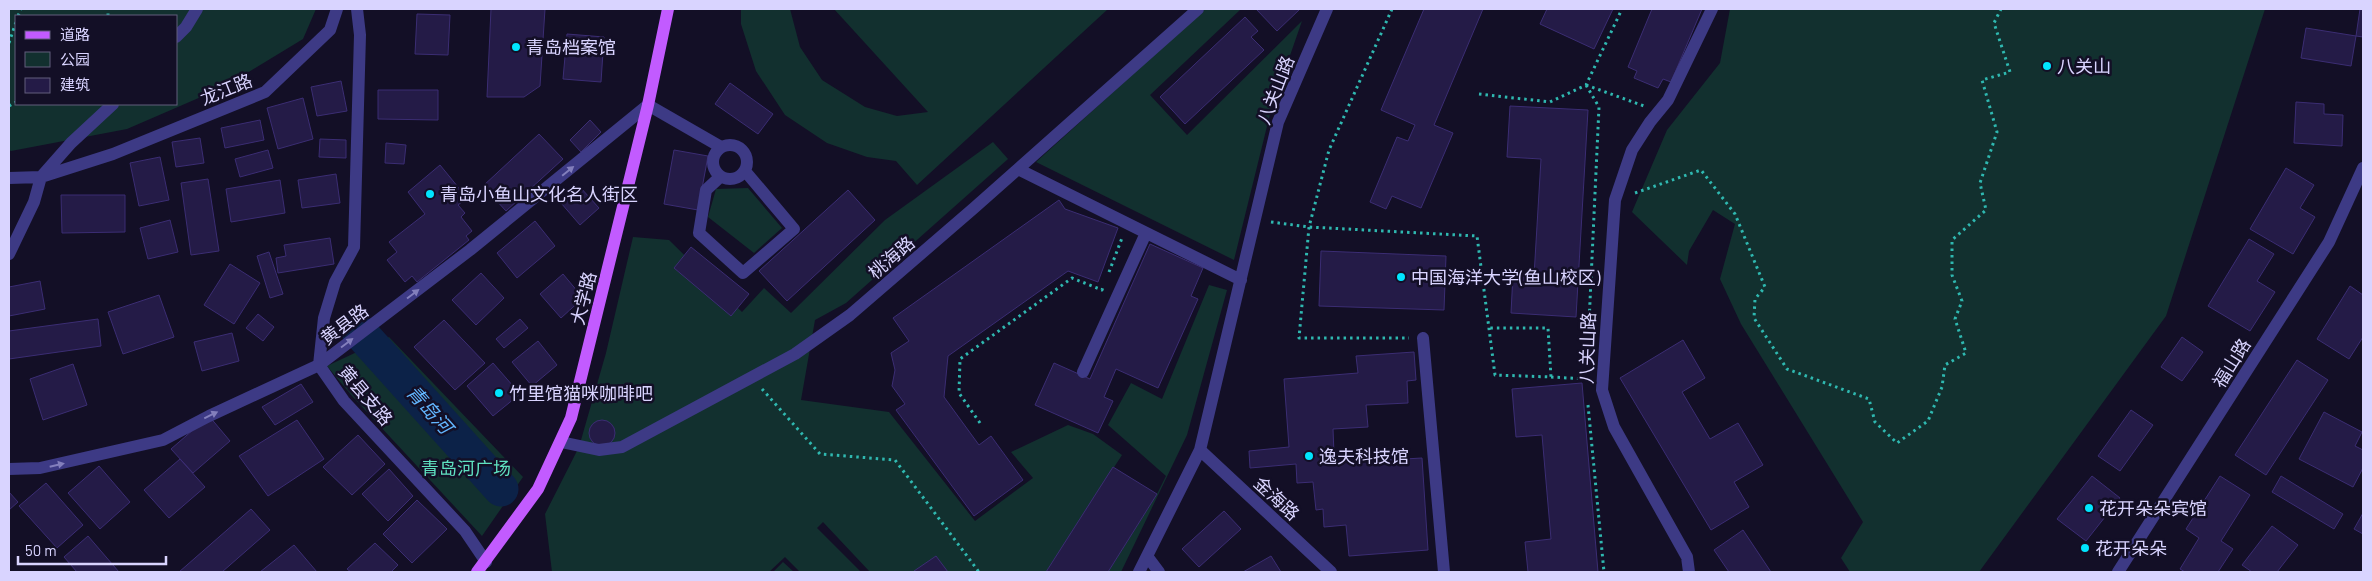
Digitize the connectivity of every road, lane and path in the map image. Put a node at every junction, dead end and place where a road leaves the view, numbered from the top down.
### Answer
1 (197, 9) edge
2 (337, 9) edge
3 (358, 9) edge
4 (668, 9) edge
5 (1198, 9) edge
6 (1327, 9) edge
7 (1392, 9) edge
8 (1622, 9) edge
9 (1712, 9) edge
10 (2001, 9) edge
11 (15, 25) edge
12 (178, 35) edge
13 (9, 43) edge
14 (1586, 85) junction
15 (1479, 94) dead end
16 (112, 105) edge
17 (648, 105) junction
18 (1659, 111) junction
19 (721, 147) junction
20 (2363, 168) edge
21 (1018, 169) junction
22 (745, 171) junction
23 (41, 177) junction
24 (720, 177) junction
25 (9, 178) edge
26 (1614, 200) junction
27 (1255, 220) junction
28 (1128, 223) junction
29 (1309, 227) junction
30 (1146, 232) junction
31 (9, 254) edge
32 (1108, 273) dead end
33 (1241, 280) junction
34 (1105, 281) dead end
35 (1488, 328) junction
36 (1588, 330) dead end
37 (1423, 338) joint
38 (320, 364) junction
39 (1586, 369) dead end
40 (1083, 372) dead end
41 (752, 377) junction
42 (1552, 377) junction
43 (1586, 379) junction
44 (1587, 388) dead end
45 (1588, 398) dead end
46 (980, 423) dead end
47 (561, 442) junction
48 (1200, 450) junction
49 (9, 469) edge
50 (1147, 556) junction
51 (486, 562) junction
52 (478, 572) edge
53 (979, 572) edge
54 (1139, 572) edge
55 (1159, 572) edge
56 (1332, 572) edge
57 (1444, 572) edge
58 (1604, 572) edge
59 (1689, 572) edge
60 (2118, 572) edge

1 - 12 street
2 - 23 street, 龙江路
3 - 38 street, 黄县支路
4 - 17 main road, 大学路
5 - 21 street, 桃海路
6 - 27 street, 八关山路
7 - 29 path
8 - 14 path
9 - 18 street, 八关山路
10 - 26 path
11 - 13 path
14 - 15 path
14 - 18 path
14 - 36 path
16 - 23 street
17 - 19 street
38 -> 17 street, 黄县路
17 - 47 main road, 大学路
18 - 26 street, 八关山路
19 - 22 street
19 - 24 street
20 - 60 street, 福山路
21 - 28 street
21 - 41 street, 桃海路
22 - 24 street
22 - 24 street
23 - 25 street, 龙江路
23 - 31 street
26 - 59 street, 八关山路
27 - 29 path
27 - 33 street, 八关山路
28 - 30 street
28 - 32 path
29 - 35 path
29 - 37 path
30 - 33 street
30 - 40 street
33 - 48 street, 八关山路
34 - 46 path
35 - 42 path
35 - 42 path
37 - 57 street
49 -> 38 street, 黄县路
38 - 51 street, 黄县支路
39 - 43 path
41 - 47 street, 桃海路
41 - 53 path
42 - 43 path
43 - 44 path
45 - 58 path
47 - 51 main road, 大学路
48 - 50 street, 八关山路
48 - 56 street, 金海路
50 - 54 street, 八关山路
50 - 55 street
51 - 52 main road, 大学路

